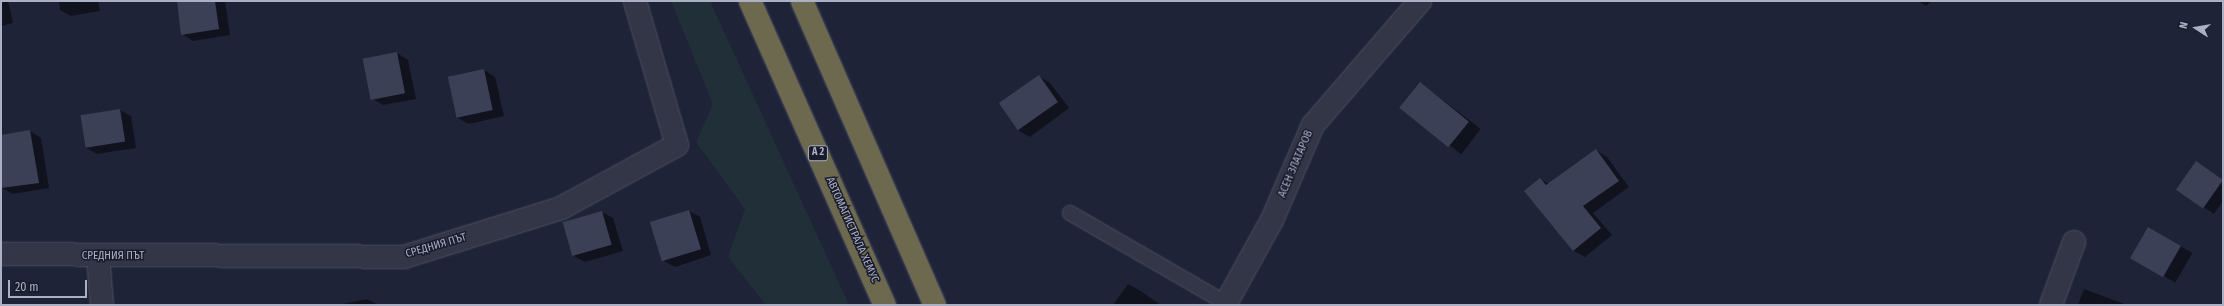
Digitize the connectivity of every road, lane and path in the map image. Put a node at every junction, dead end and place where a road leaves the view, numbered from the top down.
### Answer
1 (635, 1) edge
2 (750, 1) edge
3 (802, 1) edge
4 (1416, 2) edge
5 (1070, 212) dead end
6 (2074, 242) dead end
7 (1, 254) edge
8 (98, 256) junction
9 (1226, 304) edge
10 (102, 305) edge
11 (885, 305) edge
12 (935, 305) edge
13 (2051, 305) edge

1 - 8 street, СРЕДНИЯ ПЪТ
2 - 11 highway, АВТОМАГИСТРАЛА ХЕМУС / A 2
3 - 12 highway
4 - 9 street, АСЕН ЗЛАТАРОВ
5 - 9 lane
6 - 13 street
7 - 8 street, СРЕДНИЯ ПЪТ
8 - 10 street

